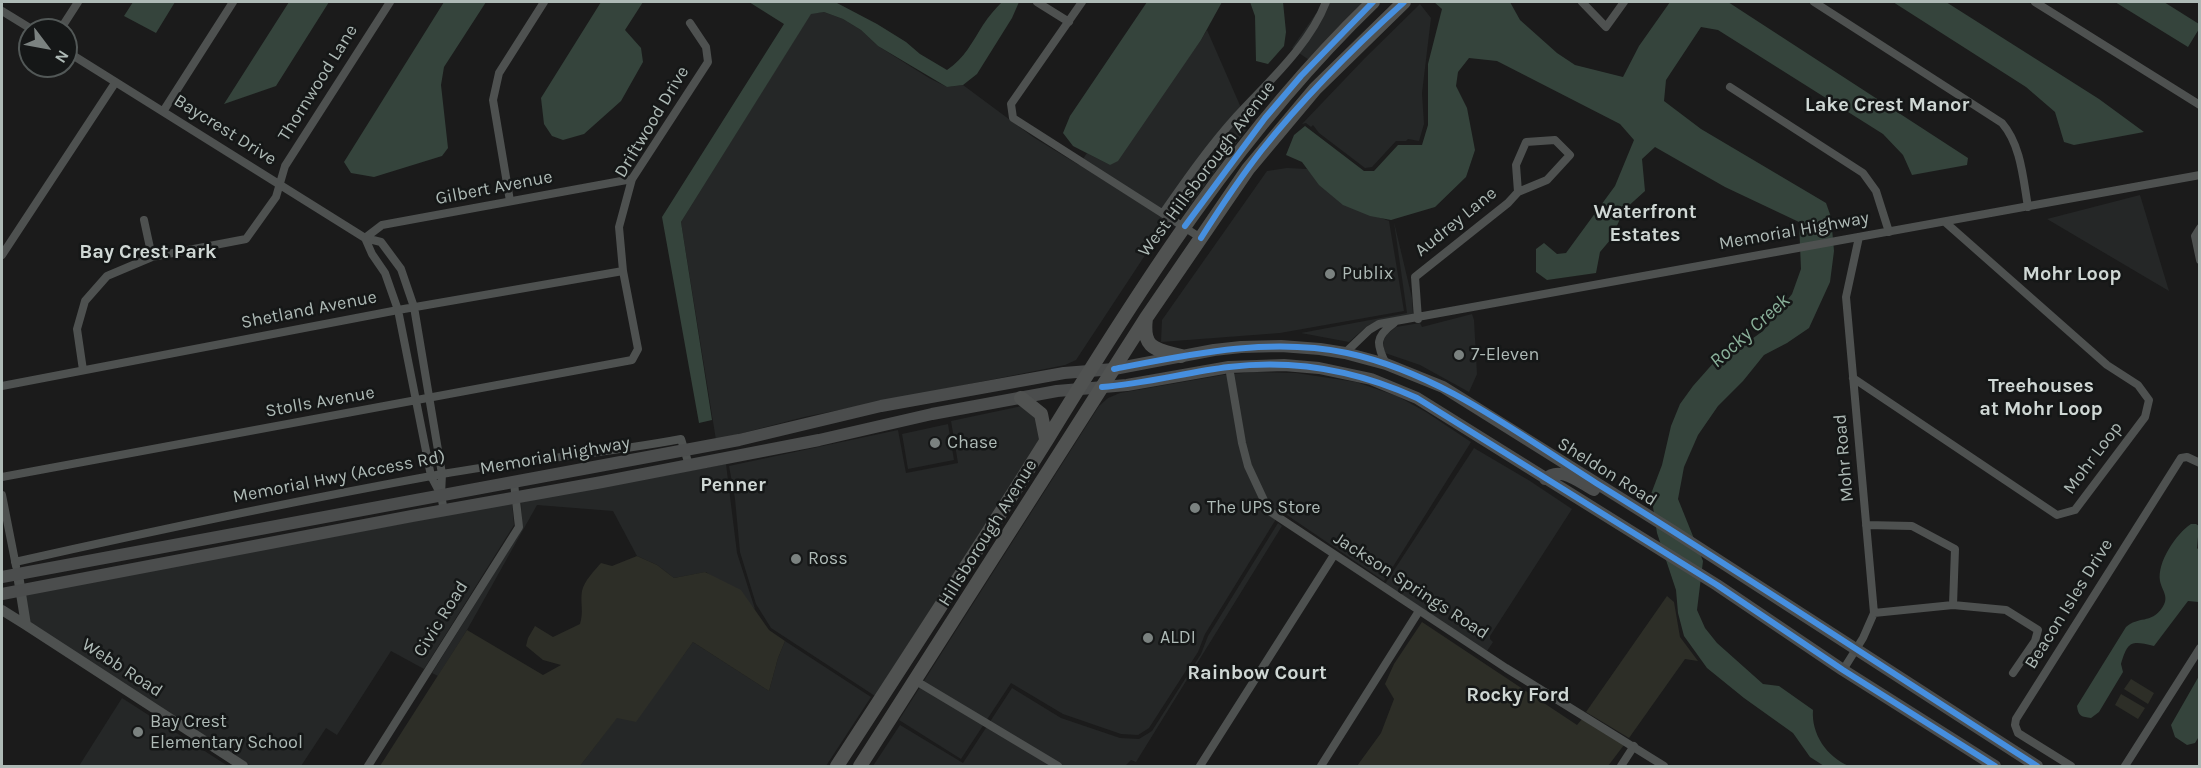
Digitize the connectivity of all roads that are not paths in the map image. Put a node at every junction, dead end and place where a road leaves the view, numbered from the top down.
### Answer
1 (78, 2) edge
2 (233, 2) edge
3 (390, 2) edge
4 (543, 2) edge
5 (1037, 2) edge
6 (1082, 2) edge
7 (1326, 2) edge
8 (1373, 2) edge
9 (1404, 2) edge
10 (1582, 2) edge
11 (1624, 2) edge
12 (1814, 2) edge
13 (2035, 2) edge
14 (2, 10) edge
15 (68, 18) edge
16 (18, 20) edge
17 (1069, 22) junction
18 (690, 23) dead end
19 (78, 59) edge
20 (116, 83) junction
21 (1730, 87) dead end
22 (2199, 105) edge
23 (164, 110) junction
24 (2199, 175) edge
25 (632, 179) junction
26 (280, 185) junction
27 (1518, 192) junction
28 (510, 201) junction
29 (2028, 207) junction
30 (1163, 213) junction
31 (144, 220) dead end
32 (1945, 222) junction
33 (1185, 226) junction
34 (2199, 228) edge
35 (1889, 232) junction
36 (1201, 237) junction
37 (1859, 237) junction
38 (365, 238) junction
39 (2, 255) edge
40 (152, 257) junction
41 (2199, 259) edge
42 (623, 271) junction
43 (414, 307) junction
44 (398, 310) junction
45 (1146, 318) junction
46 (1418, 319) junction
47 (1394, 323) junction
48 (638, 349) joint
49 (1345, 352) junction
50 (1180, 356) junction
51 (1386, 364) junction
52 (1228, 367) junction
53 (1114, 369) junction
54 (83, 370) junction
55 (1088, 372) junction
56 (1852, 378) junction
57 (2, 386) edge
58 (1102, 387) junction
59 (1077, 389) junction
60 (1021, 398) junction
61 (428, 399) junction
62 (415, 402) junction
63 (819, 421) junction
64 (1046, 439) junction
65 (819, 440) junction
66 (685, 450) junction
67 (2199, 463) edge
68 (688, 465) junction
69 (442, 474) junction
70 (431, 476) junction
71 (2, 477) edge
72 (1545, 479) junction
73 (514, 483) junction
74 (2, 495) edge
75 (441, 495) junction
76 (516, 498) junction
77 (1626, 501) junction
78 (444, 511) junction
79 (287, 524) junction
80 (1866, 525) junction
81 (290, 539) junction
82 (141, 552) junction
83 (1334, 555) junction
84 (15, 562) junction
85 (143, 567) junction
86 (18, 575) junction
87 (959, 576) junction
88 (2, 577) edge
89 (976, 587) junction
90 (20, 591) junction
91 (2, 594) edge
92 (1953, 605) junction
93 (2, 610) edge
94 (1419, 610) junction
95 (1874, 613) junction
96 (26, 625) junction
97 (919, 640) junction
98 (2199, 648) edge
99 (1856, 650) junction
100 (1843, 670) junction
101 (2013, 673) dead end
102 (916, 681) junction
103 (868, 718) junction
104 (891, 720) junction
105 (1634, 746) junction
106 (243, 766) edge
107 (368, 766) edge
108 (837, 766) edge
109 (848, 766) edge
110 (860, 766) edge
111 (1058, 766) edge
112 (1200, 766) edge
113 (1321, 766) edge
114 (1621, 766) edge
115 (1664, 766) edge
116 (1995, 766) edge
117 (2037, 766) edge
118 (2071, 766) edge
119 (2125, 766) edge

1 - 15 street
2 - 23 street
3 - 26 street, Thornwood Lane
4 - 28 street
5 - 17 street
6 - 17 street
7 - 30 street
8 - 33 main road, West Hillsborough Avenue
9 - 36 main road, West Hillsborough Avenue
10 - 11 street
12 - 29 street
13 - 22 street
14 - 16 street
17 - 30 street
18 - 25 street, Driftwood Drive
19 - 20 street, Baycrest Drive
20 - 23 street, Baycrest Drive
20 - 39 street
21 - 35 street
23 - 26 street, Baycrest Drive
24 - 29 street, Memorial Highway
25 - 28 street, Gilbert Avenue
25 - 42 street, Driftwood Drive
26 - 38 street, Baycrest Drive
26 - 40 street, Thornwood Lane
27 - 27 street, Audrey Lane
27 - 46 street, Audrey Lane
28 - 38 street, Gilbert Avenue
29 - 32 street, Memorial Highway
30 - 33 street
31 - 40 street
32 - 35 street, Memorial Highway
32 - 56 street, Mohr Loop
33 - 36 street
33 - 55 main road, West Hillsborough Avenue
34 - 41 street
35 - 37 street, Memorial Highway
36 - 45 main road, West Hillsborough Avenue
37 - 46 street, Memorial Highway
37 - 56 street, Mohr Road
38 - 43 street, Baycrest Drive
38 - 44 street, Baycrest Drive
40 - 54 street, Thornwood Lane
42 - 43 street, Shetland Avenue
42 - 48 street, Driftwood Drive
43 - 44 street, Shetland Avenue
43 - 61 street, Baycrest Drive
44 - 54 street, Shetland Avenue
44 - 62 street, Baycrest Drive
45 - 50 main road
45 - 53 main road, Hillsborough Avenue
46 - 47 street, Memorial Highway
47 - 49 street, Memorial Highway
47 - 51 street
48 - 61 street, Stolls Avenue
49 - 50 main road, Sheldon Road
49 - 51 main road, Sheldon Road
50 - 53 main road, Sheldon Road
51 - 77 main road, Sheldon Road
52 - 58 main road, Sheldon Road
52 - 72 main road, Sheldon Road
52 - 83 street, Jackson Springs Road
53 - 55 main road, Memorial Highway
53 - 58 main road, Hillsborough Avenue
54 - 57 street, Shetland Avenue
55 - 59 main road, Hillsborough Avenue
55 - 63 main road, Memorial Highway
56 - 80 street, Mohr Road
58 - 59 main road, Memorial Highway
58 - 89 main road, Hillsborough Avenue
59 - 60 main road, Memorial Highway
59 - 64 main road, Hillsborough Avenue
60 - 64 main road
60 - 65 main road, Memorial Highway
61 - 62 street, Stolls Avenue
61 - 69 street, Baycrest Drive
62 - 70 street, Baycrest Drive
62 - 71 street, Stolls Avenue
63 - 65 main road
63 - 66 main road, Memorial Highway
64 - 87 main road, Hillsborough Avenue
65 - 68 main road, Memorial Highway
66 - 68 street
66 - 69 street, Memorial Hwy (Access Rd)
66 - 73 main road, Memorial Highway
67 - 118 street, Beacon Isles Drive
68 - 76 main road, Memorial Highway
69 - 70 street, Memorial Hwy (Access Rd)
69 - 75 street, Baycrest Drive
70 - 75 street, Baycrest Drive
70 - 84 street, Memorial Hwy (Access Rd)
72 - 77 main road
72 - 100 main road, Sheldon Road
73 - 75 main road, Memorial Highway
73 - 76 street, Civic Road
74 - 84 street
75 - 78 street, Baycrest Drive
75 - 79 main road, Memorial Highway
76 - 78 main road, Memorial Highway
76 - 107 street, Civic Road
77 - 99 main road, Sheldon Road
78 - 81 main road, Memorial Highway
79 - 81 main road
79 - 82 main road, Memorial Highway
80 - 92 street
80 - 95 street, Mohr Road
81 - 85 main road, Memorial Highway
82 - 85 main road
82 - 86 main road, Memorial Highway
83 - 94 street, Jackson Springs Road
83 - 112 street
84 - 86 street
85 - 90 main road, Memorial Highway
86 - 88 main road, Memorial Highway
86 - 90 street
87 - 89 main road
87 - 97 main road, Hillsborough Avenue
89 - 102 main road, Hillsborough Avenue
90 - 91 main road, Memorial Highway
90 - 96 street
92 - 95 street
92 - 101 street
93 - 96 street, Webb Road
94 - 105 street, Jackson Springs Road
94 - 113 street
95 - 99 street
96 - 106 street, Webb Road
97 - 103 main road, Hillsborough Avenue
97 - 104 main road
98 - 119 street
99 - 100 street
99 - 117 main road, Sheldon Road
100 - 116 main road, Sheldon Road
102 - 104 main road, Hillsborough Avenue
102 - 111 street
103 - 108 main road, Hillsborough Avenue
103 - 109 main road
104 - 110 main road, Hillsborough Avenue
105 - 114 street
105 - 115 street, Jackson Springs Road

